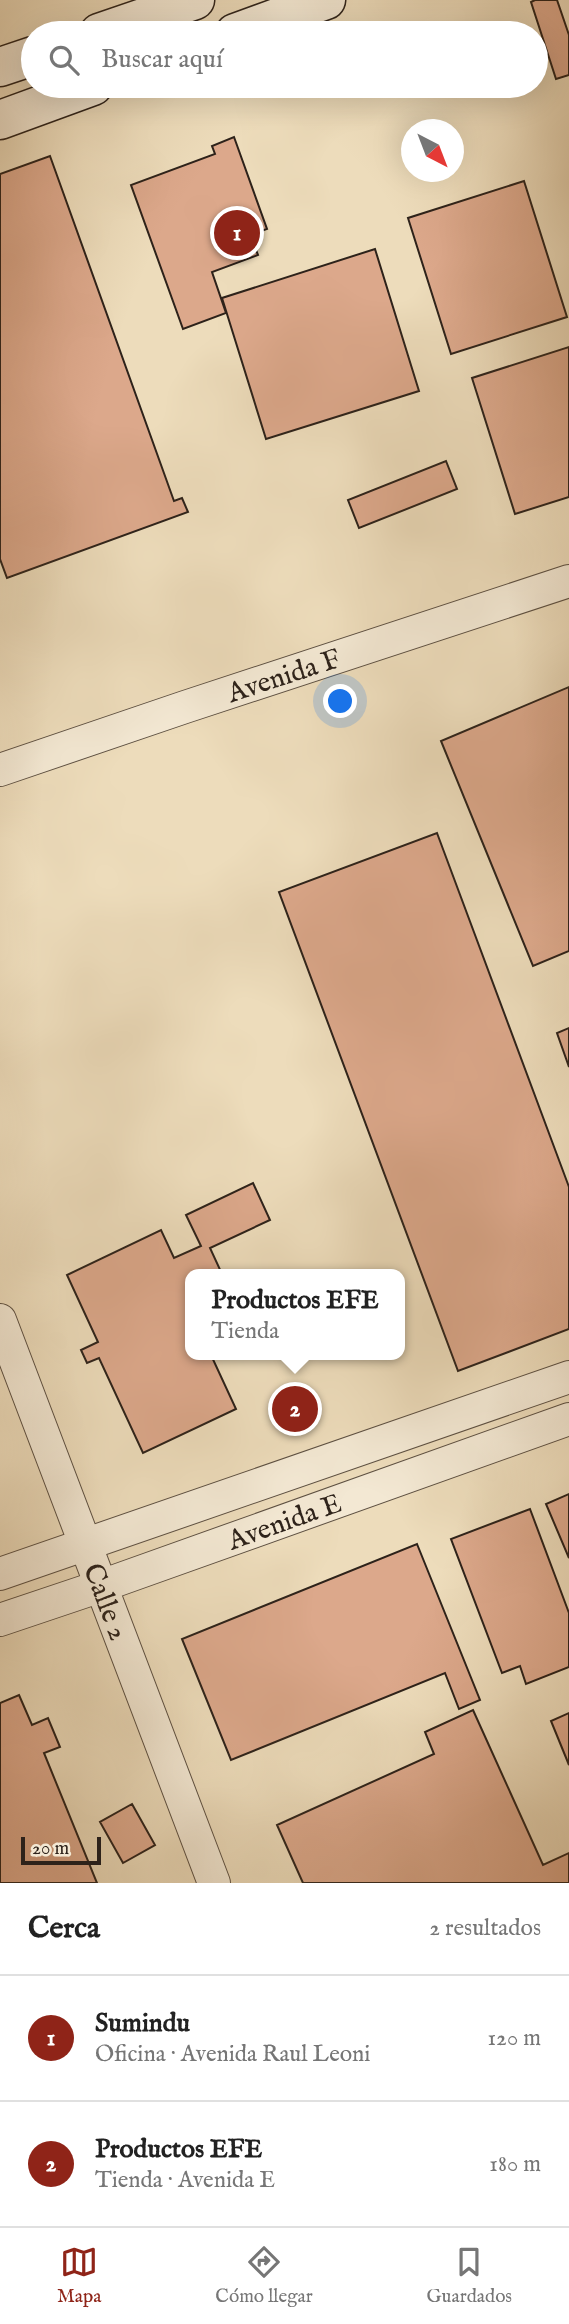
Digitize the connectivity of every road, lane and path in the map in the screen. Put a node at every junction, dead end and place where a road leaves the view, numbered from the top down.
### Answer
1 (195, 0) edge
2 (326, 0) edge
3 (134, 21) edge
4 (268, 21) edge
5 (21, 60) edge
6 (0, 68) edge
7 (60, 98) edge
8 (0, 120) edge
9 (569, 581) edge
10 (0, 770) edge
11 (0, 1320) edge
12 (569, 1377) edge
13 (569, 1419) edge
14 (85, 1544) junction
15 (0, 1574) edge
16 (101, 1586) junction
17 (0, 1620) edge
18 (214, 1883) edge

1 - 3 main road
2 - 4 main road
5 - 6 main road
7 - 8 main road
9 - 10 street, Avenida F
11 - 14 street, Calle 2
12 - 14 street, Avenida E
13 - 16 street, Avenida E
14 - 15 street, Avenida E
14 - 16 street, Calle 2
16 - 17 street, Avenida E
16 - 18 street, Calle 2

